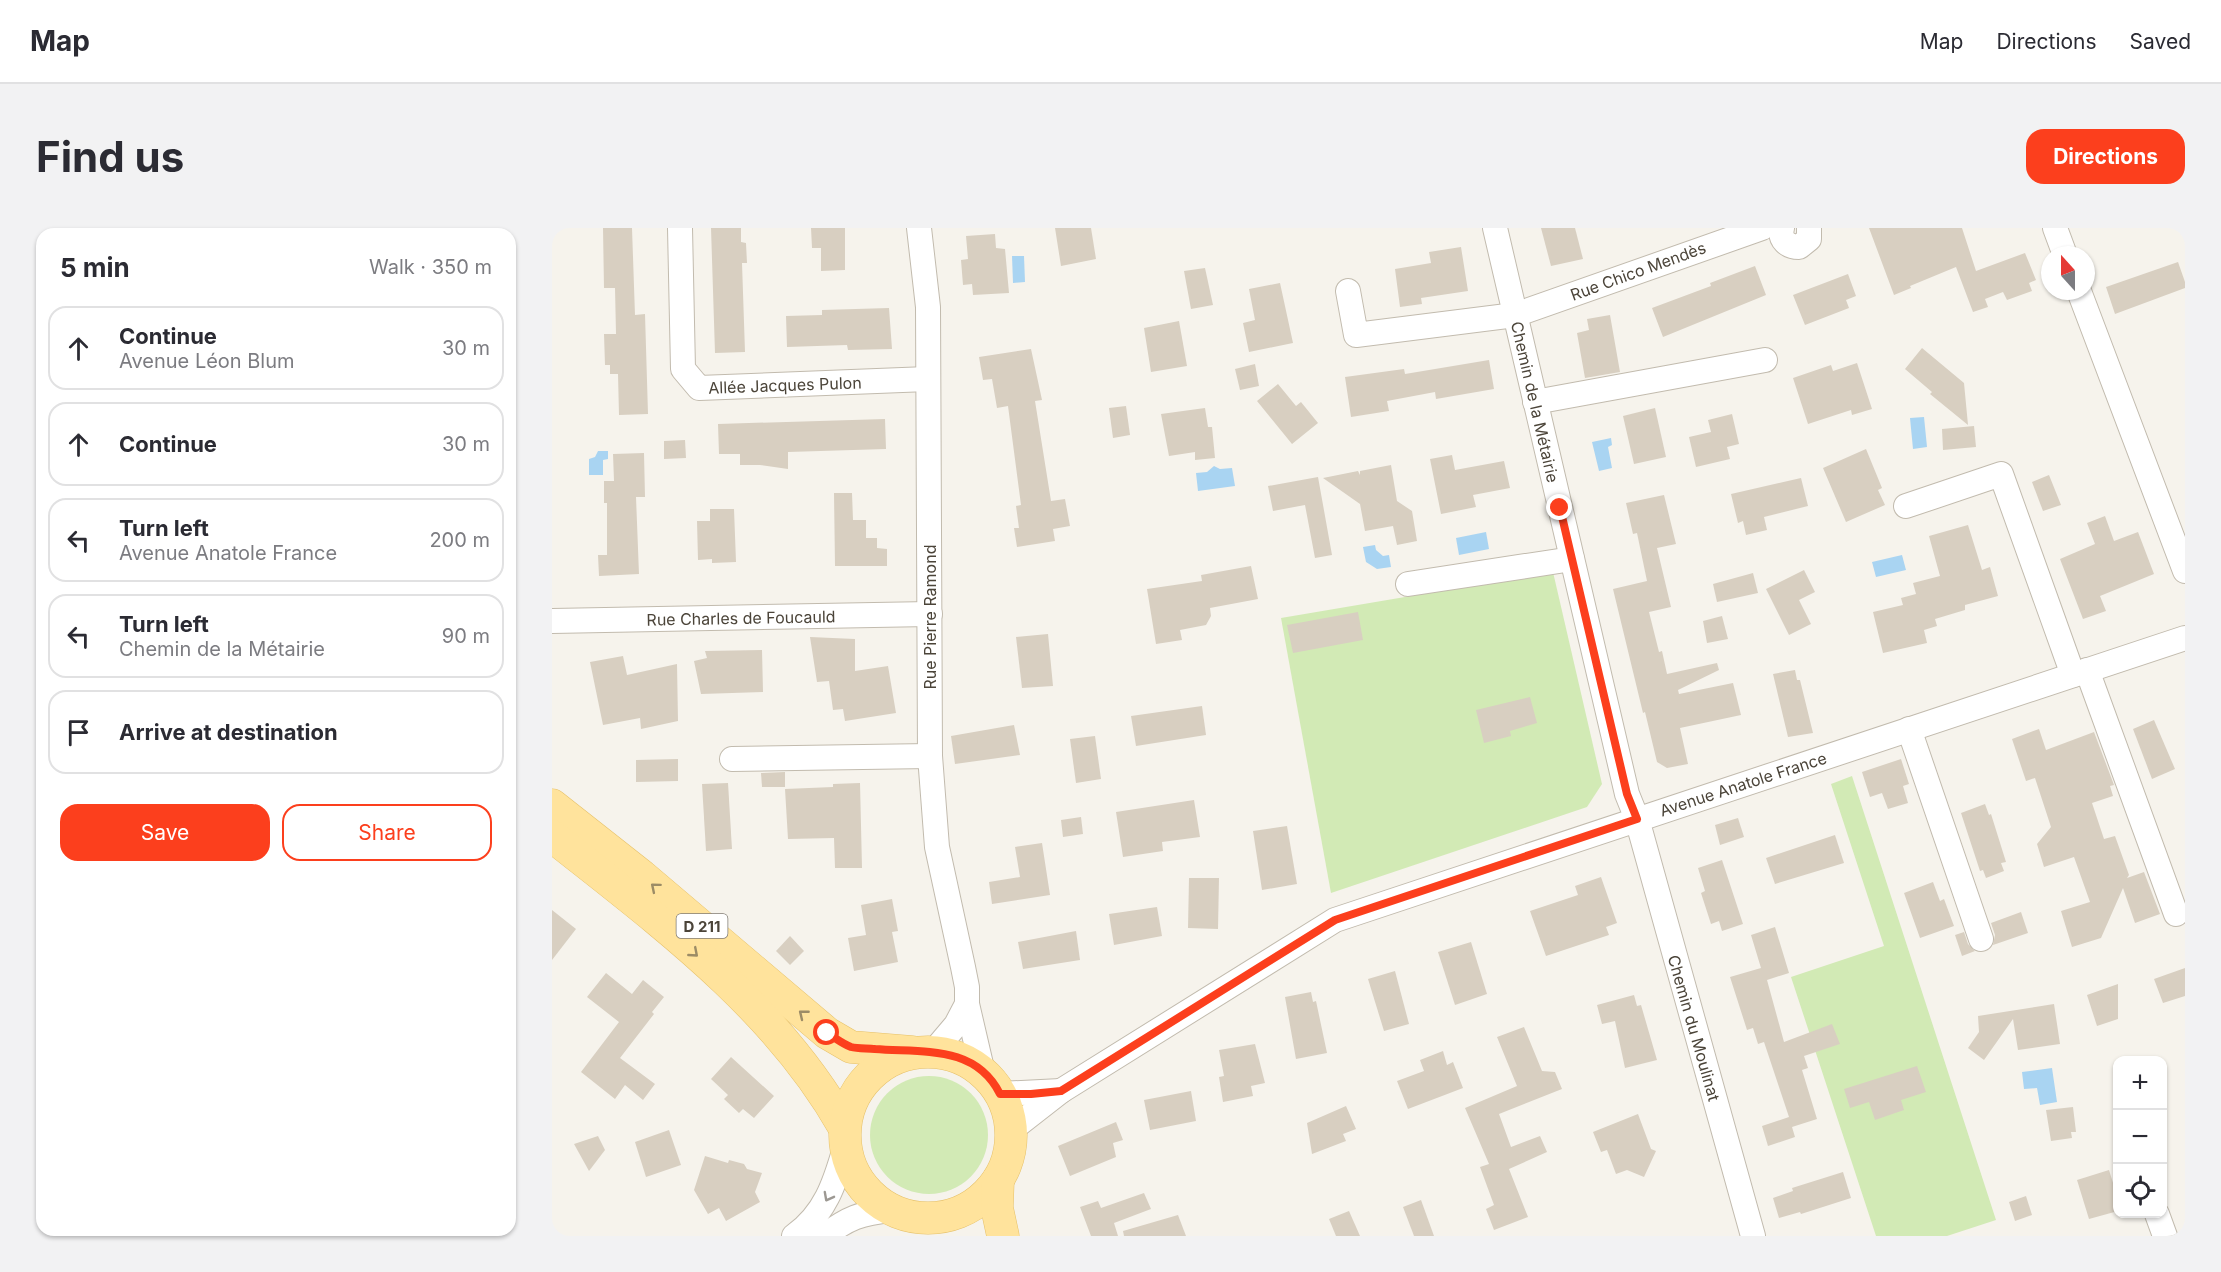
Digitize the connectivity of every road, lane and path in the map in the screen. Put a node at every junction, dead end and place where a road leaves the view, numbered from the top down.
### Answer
1 (680, 228) edge
2 (919, 228) edge
3 (1495, 228) edge
4 (1762, 228) edge
5 (1782, 228) edge
6 (1809, 228) edge
7 (2055, 228) edge
8 (1726, 234) edge
9 (2062, 246) edge
10 (1348, 291) dead end
11 (2082, 300) edge
12 (1515, 315) junction
13 (1765, 360) dead end
14 (928, 379) junction
15 (1535, 402) junction
16 (1906, 506) dead end
17 (1572, 559) junction
18 (2185, 571) edge
19 (1408, 584) dead end
20 (930, 614) junction
21 (552, 621) edge
22 (2185, 638) edge
23 (2080, 672) junction
24 (1909, 729) junction
25 (930, 756) junction
26 (732, 759) dead end
27 (552, 805) edge
28 (1637, 819) junction
29 (552, 836) edge
30 (2176, 914) dead end
31 (1980, 939) dead end
32 (967, 1004) junction
33 (924, 1052) junction
34 (991, 1083) junction
35 (1061, 1091) junction
36 (1011, 1130) junction
37 (844, 1138) junction
38 (998, 1180) junction
39 (902, 1214) junction
40 (2158, 1218) edge
41 (794, 1236) edge
42 (824, 1236) edge
43 (946, 1236) edge
44 (1003, 1236) edge
45 (1753, 1236) edge
46 (2165, 1236) edge

1 - 14 street, Allée Jacques Pulon
2 - 14 street, Rue Pierre Ramond
3 - 12 street, Chemin de la Métairie
4 - 8 street, Rue Chico Mendès
5 - 6 street
7 - 9 street
8 - 12 street, Rue Chico Mendès
10 - 12 street, Rue Chico Mendès
11 - 18 street
12 - 15 street, Chemin de la Métairie
13 - 15 street
14 - 20 street, Rue Pierre Ramond
15 - 17 street, Chemin de la Métairie
16 - 23 street
17 - 19 street
17 - 28 street, Chemin de la Métairie
20 - 21 street, Rue Charles de Foucauld
20 - 25 street, Rue Pierre Ramond
22 - 23 street, Avenue Anatole France
23 - 24 street, Avenue Anatole France
23 - 30 street
24 - 28 street, Avenue Anatole France
24 - 31 street
25 - 26 street
25 - 32 street, Rue Pierre Ramond
33 -> 27 main road, D 211
28 - 35 street, Avenue Anatole France
28 - 45 street, Chemin du Moulinat
29 -> 37 main road, D 211
32 - 33 street
32 - 34 street, Rue Pierre Ramond
33 - 34 main road
33 - 37 main road
34 - 35 street, Avenue Anatole France
34 - 36 main road
35 - 36 street, Avenue Anatole France
36 - 38 main road
37 - 39 main road
37 -> 41 street
38 - 39 main road
38 - 44 main road
39 - 42 street
39 - 43 main road
40 - 46 street

